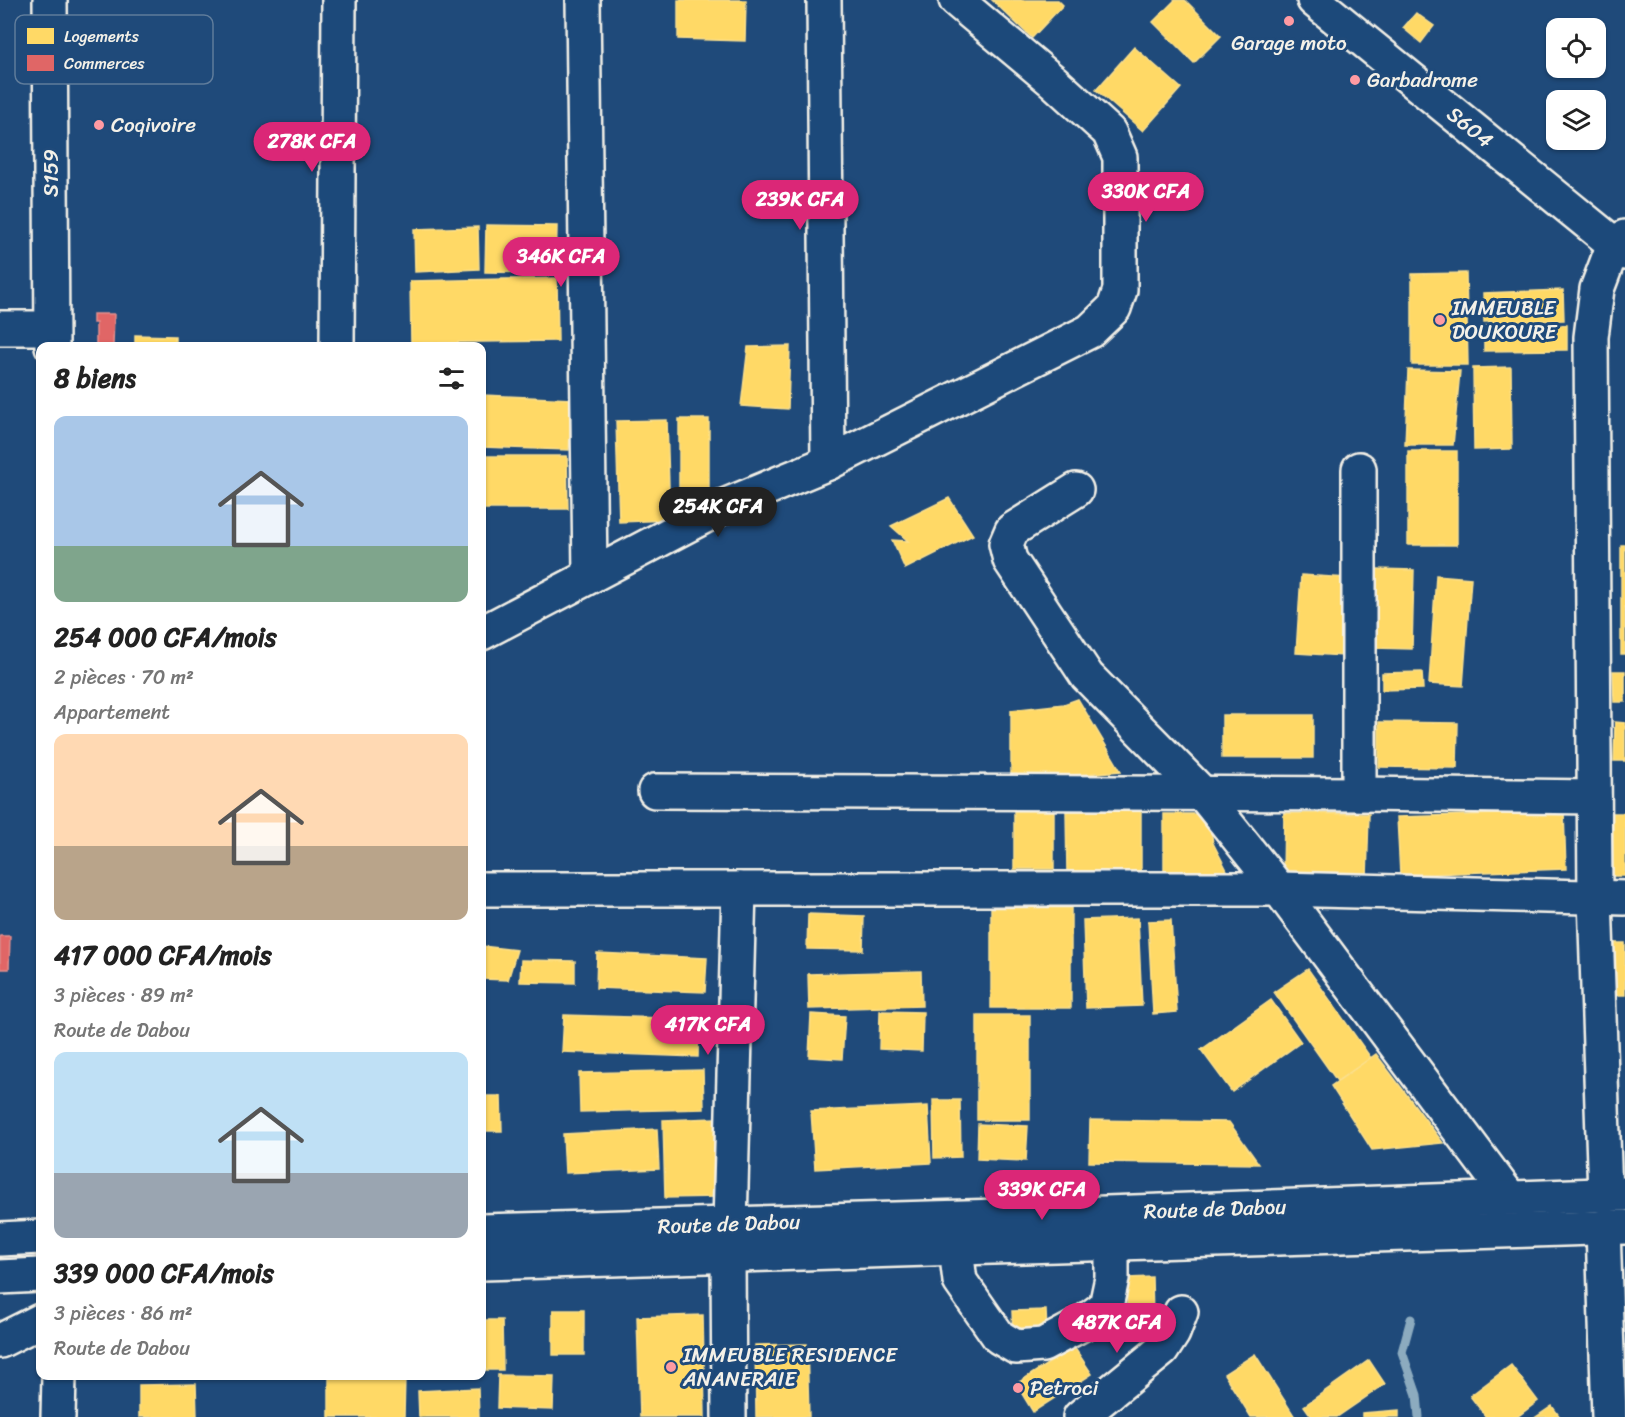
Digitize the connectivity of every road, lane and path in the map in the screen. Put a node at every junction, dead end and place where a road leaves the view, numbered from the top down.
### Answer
1 (50, 0) edge
2 (339, 0) edge
3 (583, 0) edge
4 (824, 0) edge
5 (957, 0) edge
6 (1314, 0) edge
7 (50, 15) edge
8 (50, 84) edge
9 (1621, 245) edge
10 (0, 328) edge
11 (51, 337) edge
12 (337, 342) edge
13 (828, 463) junction
14 (1359, 469) dead end
15 (1076, 490) dead end
16 (591, 576) junction
17 (486, 631) edge
18 (655, 791) dead end
19 (1203, 794) junction
20 (1359, 794) junction
21 (1594, 797) junction
22 (486, 889) edge
23 (739, 889) junction
24 (1279, 889) junction
25 (1610, 898) edge
26 (1615, 1195) edge
27 (1510, 1198) junction
28 (1614, 1227) edge
29 (486, 1231) edge
30 (36, 1237) edge
31 (0, 1239) edge
32 (729, 1239) junction
33 (1112, 1244) junction
34 (956, 1249) junction
35 (486, 1263) edge
36 (36, 1275) edge
37 (0, 1277) edge
38 (1181, 1312) dead end
39 (36, 1324) edge
40 (0, 1341) edge
41 (59, 1380) edge
42 (58, 1417) edge
43 (729, 1417) edge
44 (1080, 1417) edge
45 (1609, 1417) edge

1 - 7 street, S159
2 - 12 street
3 - 16 street
4 - 13 street
5 - 13 street
6 - 9 street, S604
8 - 11 street, S159
9 - 21 street
10 - 11 street
13 - 16 street
14 - 20 street
15 - 19 street
16 - 17 street
18 - 19 street
19 - 20 street
19 - 24 street
20 - 21 street
21 - 25 street
22 - 23 street
23 - 24 street
23 - 32 street
24 - 25 street
24 - 27 street
25 - 26 street
26 - 27 street, Route de Dabou
27 - 32 street, Route de Dabou
28 - 33 street, Route de Dabou
28 - 45 street
29 - 32 street, Route de Dabou
30 - 31 street
32 - 34 street, Route de Dabou
32 - 35 street, Route de Dabou
32 - 43 street
33 - 34 street, Route de Dabou
33 - 34 street
36 - 37 street
38 - 44 street
39 - 40 street
41 - 42 street

